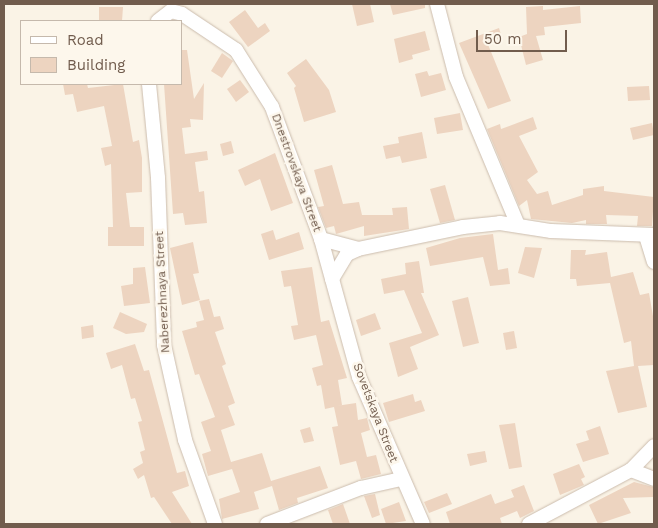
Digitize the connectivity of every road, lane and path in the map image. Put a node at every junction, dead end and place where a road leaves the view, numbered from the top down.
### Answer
1 (437, 4) edge
2 (171, 7) edge
3 (159, 20) edge
4 (149, 85) edge
5 (518, 225) junction
6 (650, 235) edge
7 (321, 239) junction
8 (358, 249) junction
9 (654, 262) edge
10 (332, 279) junction
11 (654, 446) edge
12 (632, 470) junction
13 (654, 479) edge
14 (401, 480) junction
15 (215, 524) edge
16 (267, 524) edge
17 (423, 524) edge
18 (529, 524) edge

1 - 5 street
2 - 3 street
2 - 7 street, Dnestrovskaya Street
4 - 15 street, Naberezhnaya Street
5 - 6 street
5 - 8 street
6 - 9 street
7 - 8 street
7 - 10 street, Sovetskaya Street
8 - 10 street
10 - 14 street, Sovetskaya Street
11 - 12 street
12 - 13 street
12 - 18 street
14 - 16 street
14 - 17 street, Sovetskaya Street

